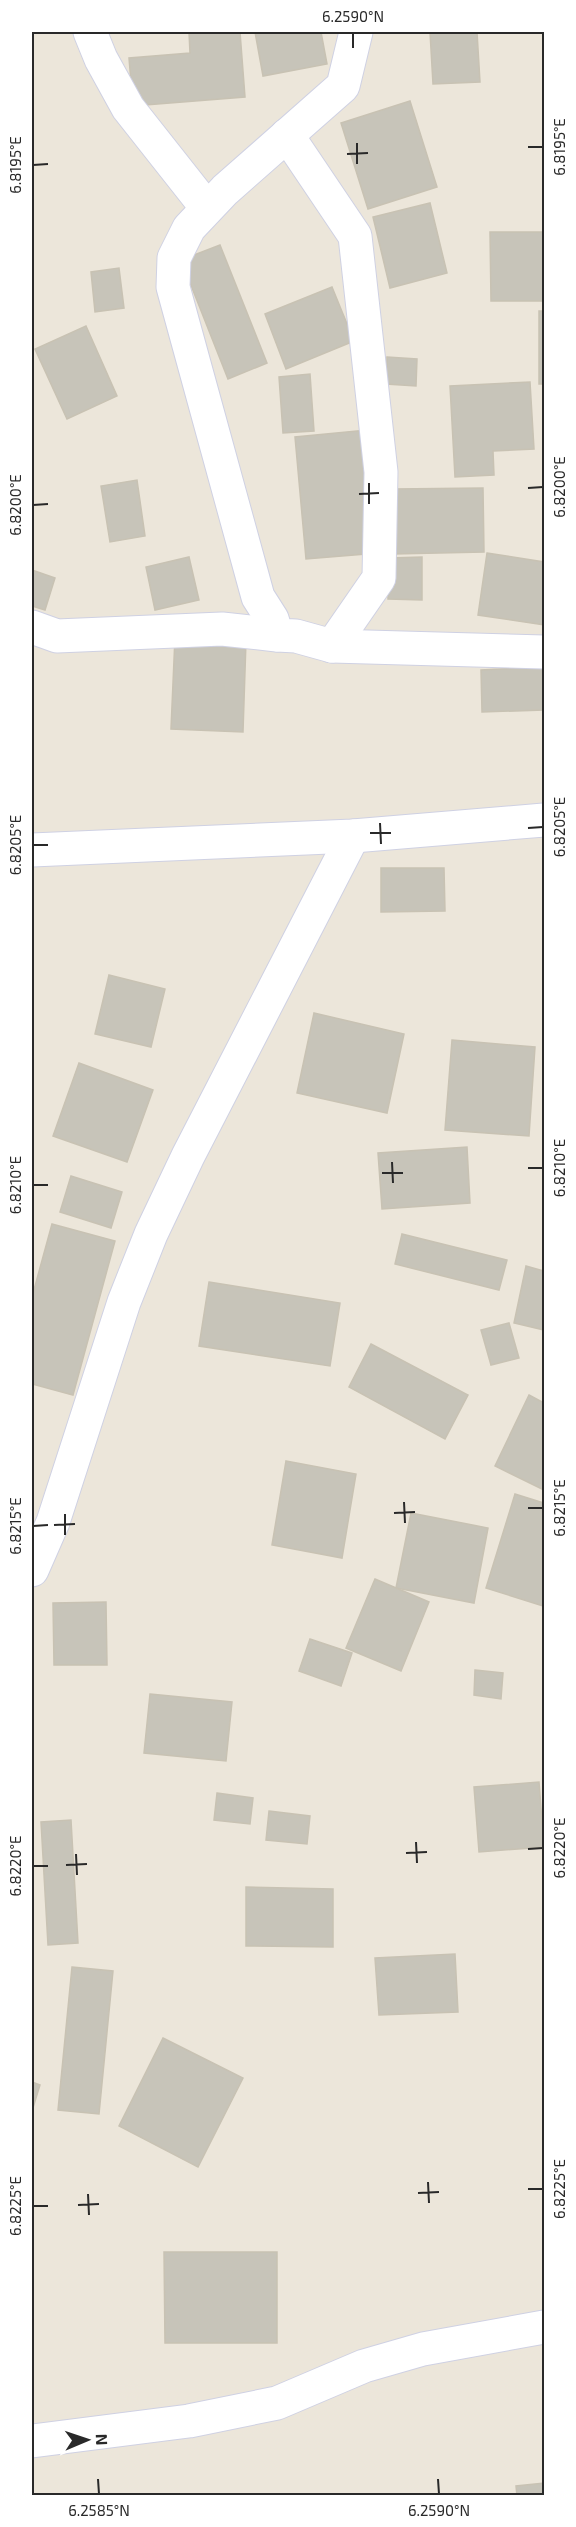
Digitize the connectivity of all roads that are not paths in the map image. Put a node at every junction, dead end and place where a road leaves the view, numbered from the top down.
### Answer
1 (90, 32) edge
2 (363, 34) edge
3 (287, 135) junction
4 (207, 208) junction
5 (32, 627) edge
6 (277, 635) junction
7 (332, 646) junction
8 (544, 652) edge
9 (544, 820) edge
10 (353, 836) junction
11 (32, 850) edge
12 (32, 1570) edge
13 (544, 2327) edge
14 (32, 2441) edge

1 - 4 street
2 - 3 street
3 - 4 street
3 - 7 street
4 - 6 street
5 - 6 street
6 - 7 street
7 - 8 street
9 - 10 street
10 - 11 street
10 - 12 street
13 - 14 street

